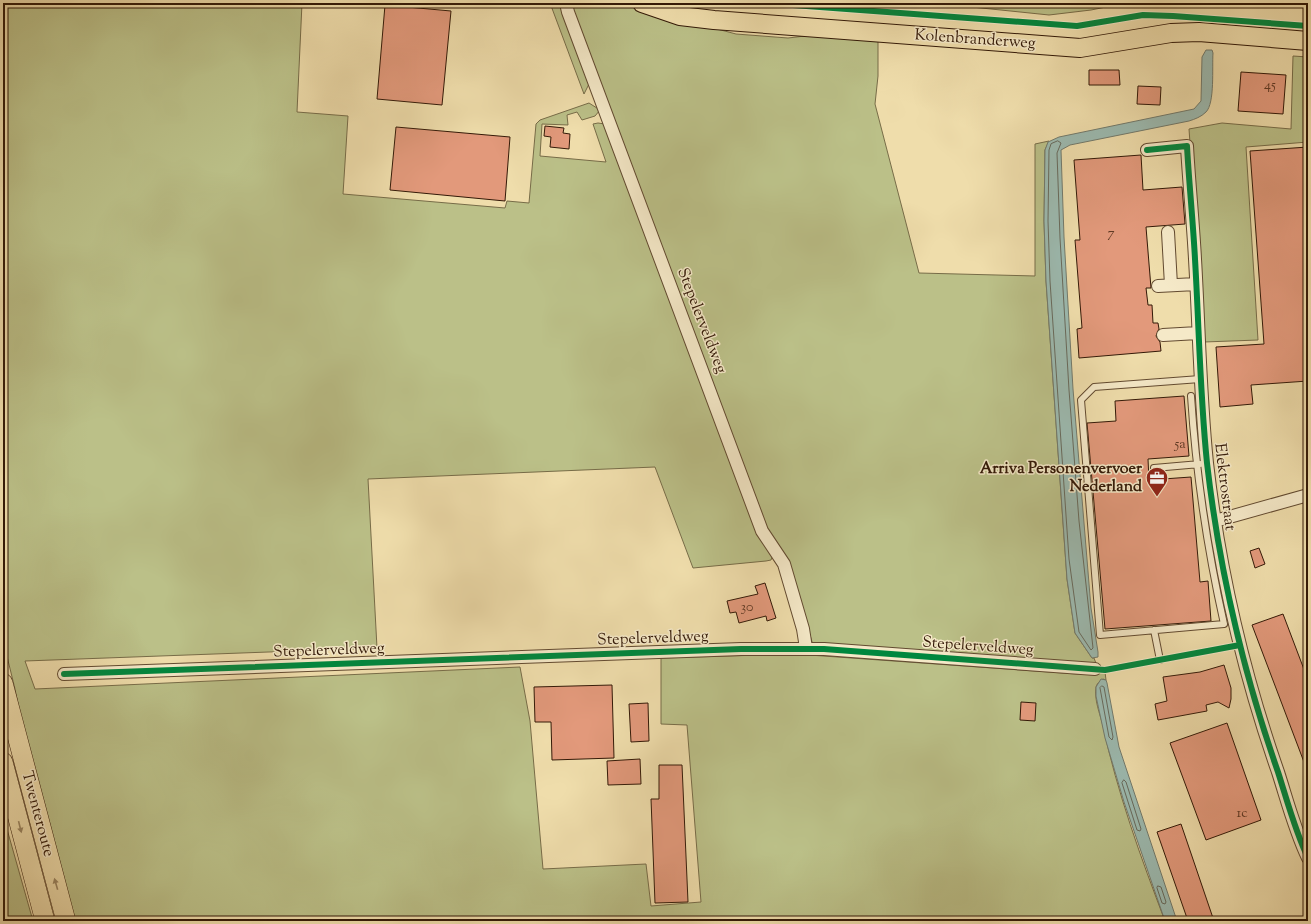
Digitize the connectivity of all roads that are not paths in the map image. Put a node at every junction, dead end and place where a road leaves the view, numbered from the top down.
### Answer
1 (566, 3) edge
2 (642, 3) edge
3 (1308, 41) edge
4 (1147, 150) dead end
5 (1168, 232) dead end
6 (1196, 284) junction
7 (1171, 285) junction
8 (1158, 286) dead end
9 (1198, 333) junction
10 (1163, 335) dead end
11 (1200, 379) junction
12 (1191, 396) dead end
13 (1198, 420) junction
14 (1201, 464) junction
15 (1154, 468) dead end
16 (1308, 495) edge
17 (1202, 518) junction
18 (1215, 521) junction
19 (1216, 562) junction
20 (1154, 630) junction
21 (806, 648) junction
22 (1160, 660) dead end
23 (1095, 669) dead end
24 (64, 674) dead end
25 (3, 683) edge
26 (3, 762) edge
27 (1308, 858) edge
28 (45, 921) edge
29 (66, 921) edge

1 - 21 street, Stepelerveldweg
2 - 3 main road, Kolenbranderweg
4 - 6 street, Elektrostraat
5 - 7 street
6 - 7 street
6 - 9 street, Elektrostraat
7 - 8 street
9 - 10 street
9 - 11 street, Elektrostraat
11 - 13 street, Elektrostraat
11 - 20 lane
12 - 13 lane
13 - 14 street, Elektrostraat
14 - 15 lane
14 - 17 lane
14 - 18 street, Elektrostraat
16 - 18 street, Elektrostraat
17 - 18 lane
17 - 19 lane
18 - 19 street, Elektrostraat
19 - 20 lane
19 - 27 street, Elektrostraat
20 - 22 lane
21 - 23 street, Stepelerveldweg
21 - 24 street, Stepelerveldweg
29 -> 25 highway, Twenteroute
26 -> 28 highway, Twenteroute

